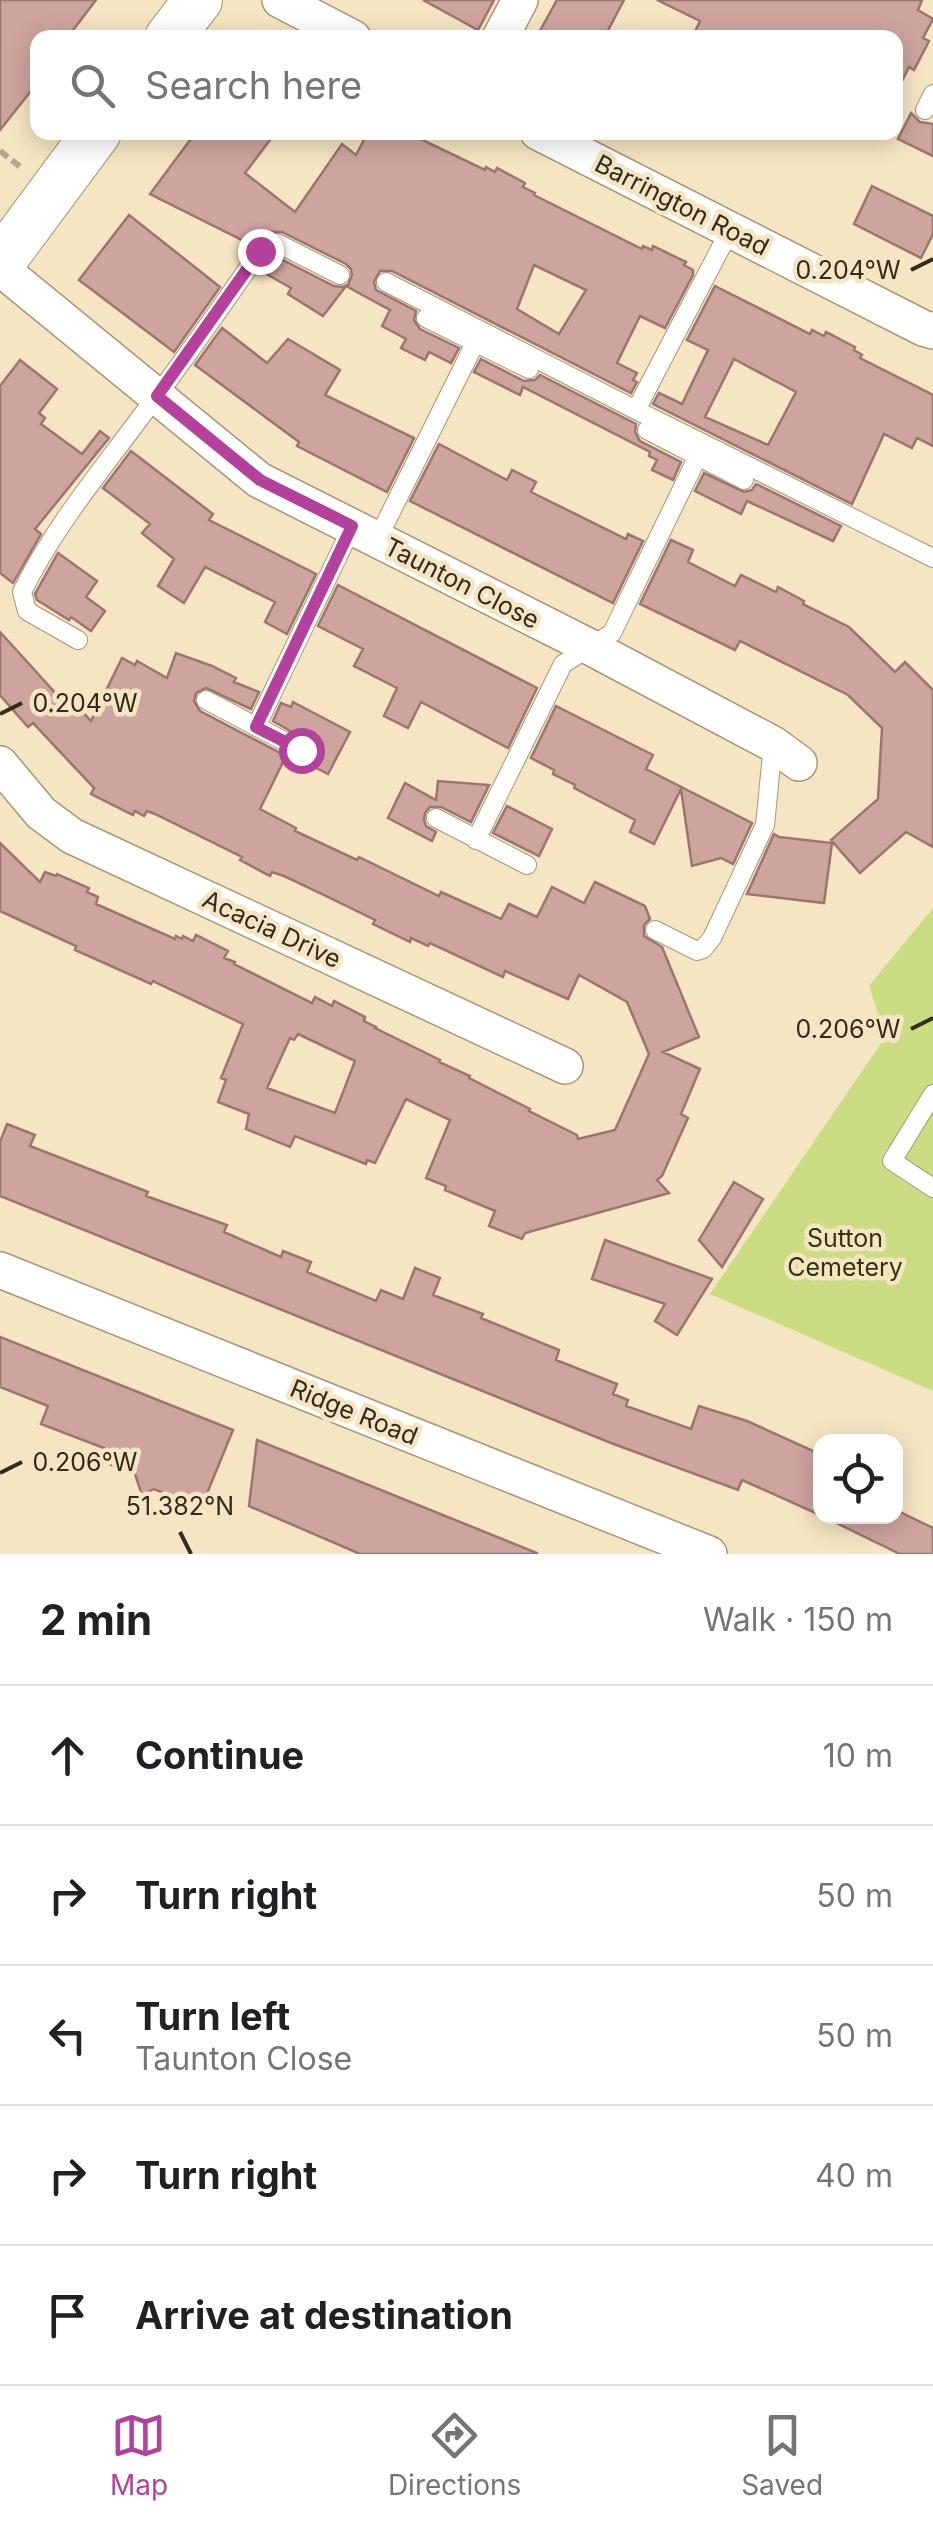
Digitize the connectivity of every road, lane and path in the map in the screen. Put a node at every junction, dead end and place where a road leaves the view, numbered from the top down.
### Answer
1 (198, 0) edge
2 (280, 0) edge
3 (520, 0) edge
4 (176, 30) edge
5 (337, 30) edge
6 (504, 30) edge
7 (91, 140) edge
8 (554, 140) edge
9 (730, 230) junction
10 (0, 266) edge
11 (340, 276) dead end
12 (386, 282) dead end
13 (426, 318) dead end
14 (933, 331) edge
15 (475, 343) junction
16 (529, 369) dead end
17 (157, 396) junction
18 (636, 410) junction
19 (647, 430) dead end
20 (698, 456) junction
21 (744, 480) dead end
22 (365, 533) junction
23 (933, 558) edge
24 (78, 640) dead end
25 (590, 647) junction
26 (206, 700) dead end
27 (256, 727) junction
28 (301, 750) dead end
29 (786, 753) joint
30 (0, 764) edge
31 (436, 818) dead end
32 (476, 840) junction
33 (527, 865) dead end
34 (655, 930) dead end
35 (565, 1066) dead end
36 (933, 1094) edge
37 (933, 1188) edge
38 (0, 1270) edge
39 (709, 1554) edge

1 - 4 main road
2 - 5 street
3 - 6 street
7 - 10 main road
8 - 9 street, Barrington Road
9 - 14 street, Barrington Road
9 - 18 lane
10 - 17 street, Taunton Close
11 - 17 lane
12 - 18 lane
13 - 15 lane
15 - 16 lane
15 - 22 lane
17 - 22 street, Taunton Close
17 - 24 lane
18 - 23 lane
19 - 20 lane
20 - 21 lane
20 - 25 lane
22 - 25 street, Taunton Close
22 - 27 lane
25 - 29 street, Taunton Close
25 - 32 lane
26 - 27 lane
27 - 28 lane
29 - 34 lane
30 - 35 street, Acacia Drive
31 - 32 lane
32 - 33 lane
36 - 37 lane
38 - 39 street, Ridge Road

